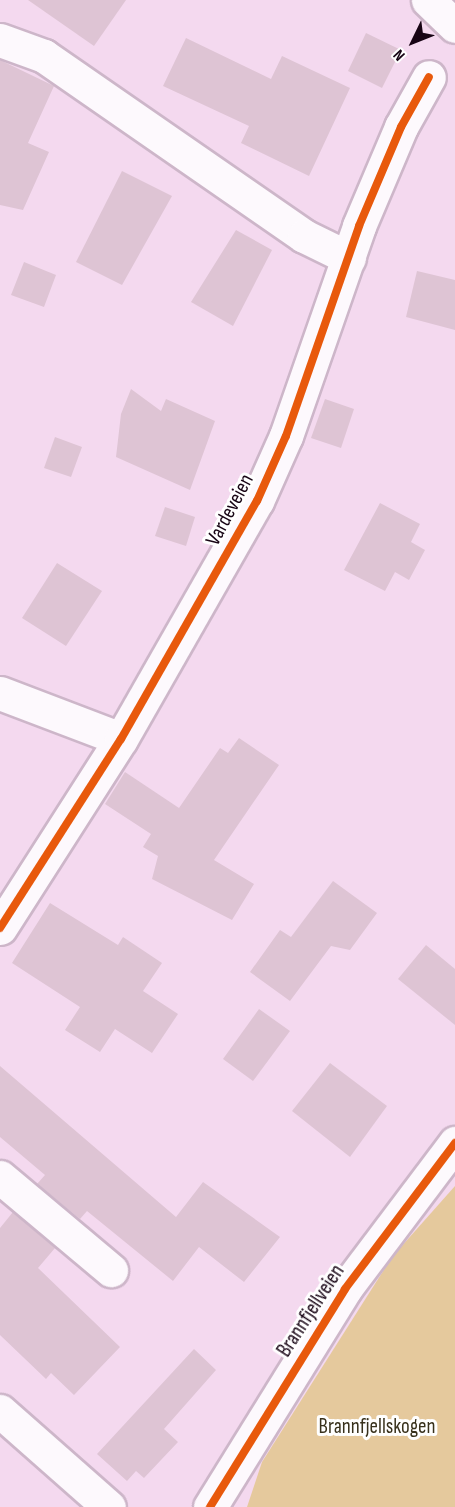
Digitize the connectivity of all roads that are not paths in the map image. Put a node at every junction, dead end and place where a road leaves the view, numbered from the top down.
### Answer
1 (428, 0) edge
2 (455, 26) edge
3 (0, 40) edge
4 (429, 77) dead end
5 (349, 258) junction
6 (0, 693) edge
7 (121, 739) junction
8 (0, 928) edge
9 (455, 1143) edge
10 (0, 1177) edge
11 (111, 1270) dead end
12 (0, 1411) edge
13 (109, 1507) edge
14 (210, 1507) edge

1 - 2 street
3 - 5 street
4 - 5 street, Vardeveien
5 - 7 street, Vardeveien
6 - 7 street
7 - 8 street, Vardeveien
9 - 14 street, Brannfjellveien
10 - 11 street
12 - 13 street

